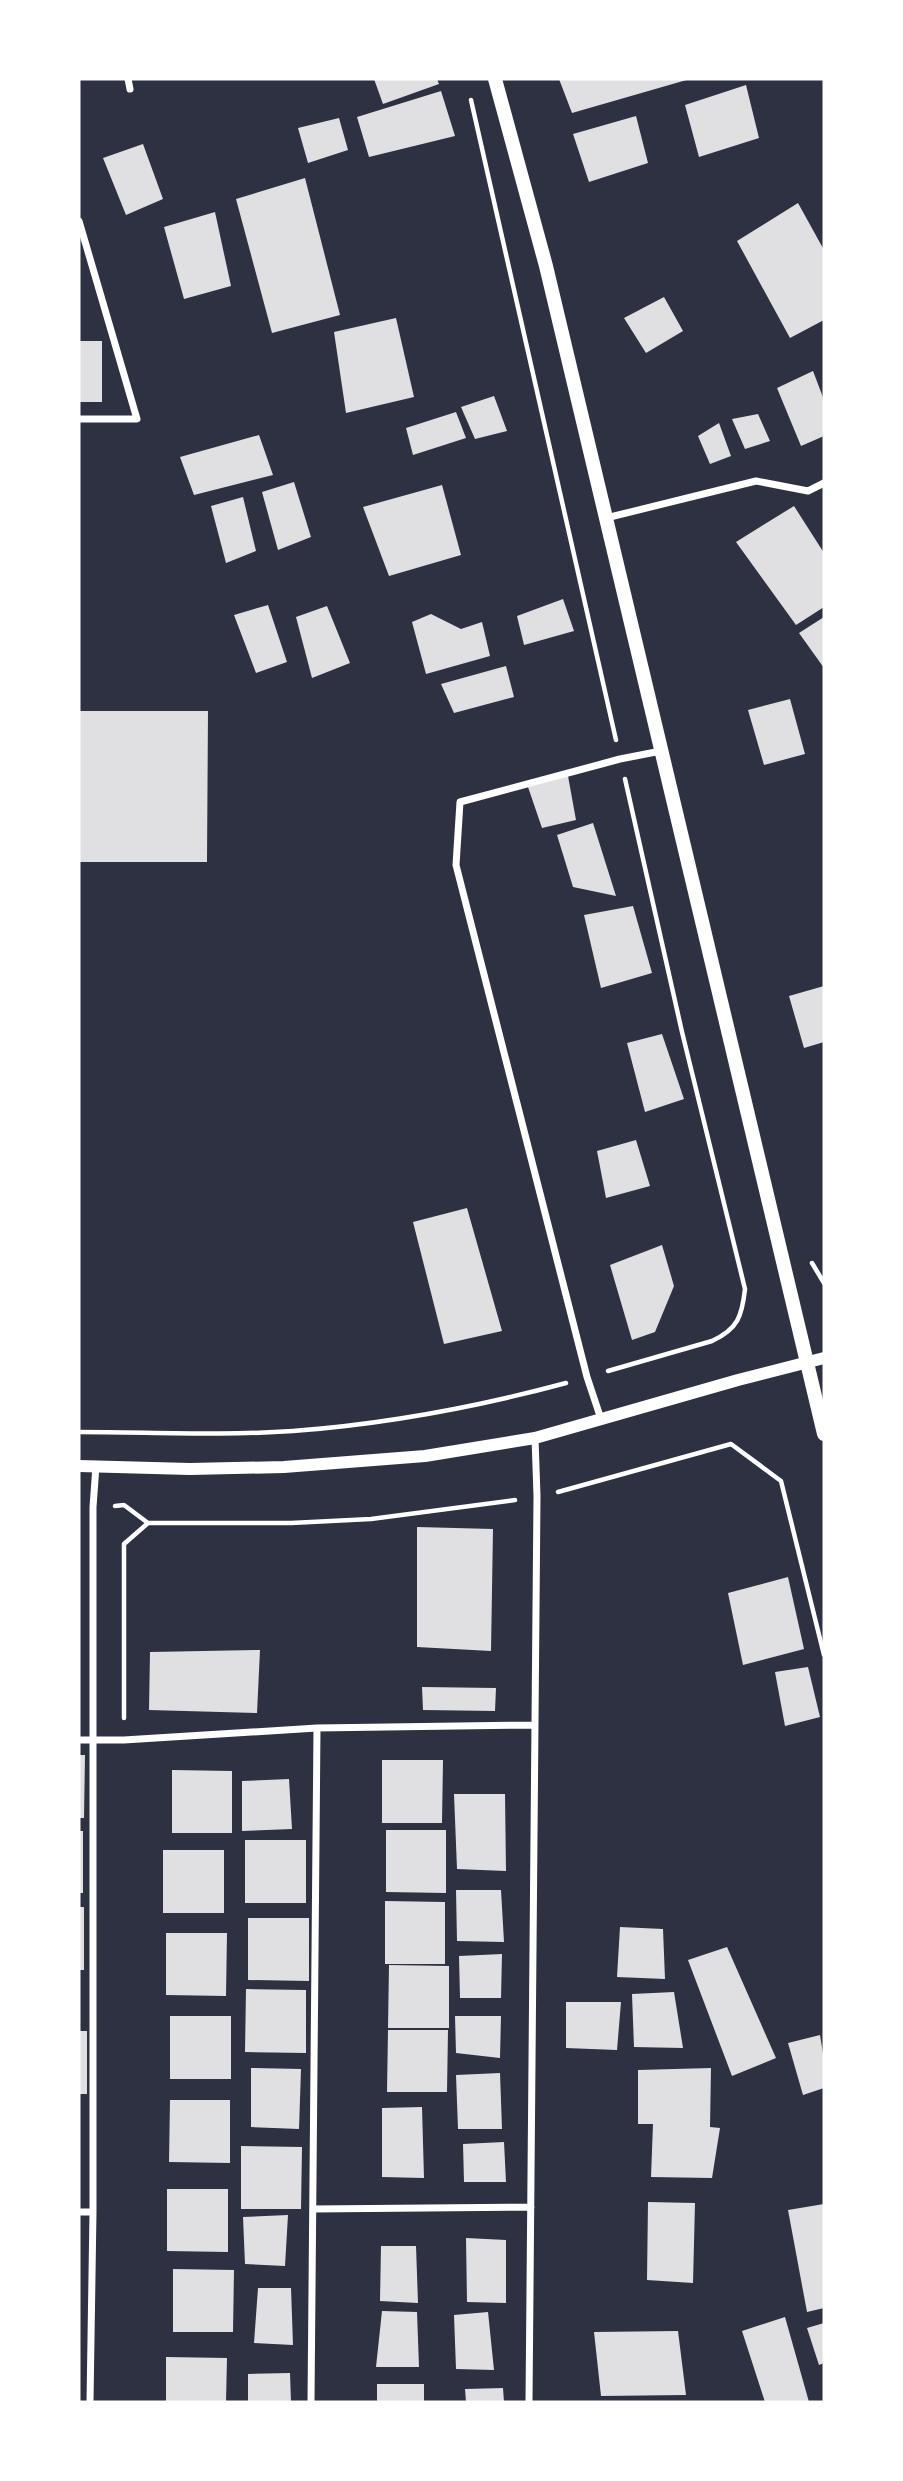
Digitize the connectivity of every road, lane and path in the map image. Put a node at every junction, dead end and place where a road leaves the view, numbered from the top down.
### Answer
1 (128, 79) edge
2 (495, 79) edge
3 (130, 89) dead end
4 (469, 90) dead end
5 (79, 221) edge
6 (79, 419) edge
7 (824, 483) edge
8 (606, 518) junction
9 (661, 751) junction
10 (620, 759) junction
11 (824, 1358) edge
12 (808, 1363) junction
13 (587, 1377) junction
14 (601, 1419) junction
15 (79, 1432) edge
16 (824, 1434) edge
17 (535, 1438) junction
18 (79, 1466) edge
19 (96, 1466) junction
20 (576, 1488) dead end
21 (516, 1500) dead end
22 (93, 1507) junction
23 (148, 1523) junction
24 (824, 1654) edge
25 (124, 1717) dead end
26 (535, 1725) junction
27 (317, 1728) junction
28 (79, 1740) edge
29 (93, 1741) junction
30 (531, 2207) junction
31 (313, 2209) junction
32 (79, 2212) edge
33 (93, 2212) junction
34 (90, 2402) edge
35 (311, 2402) edge
36 (529, 2402) edge

1 - 3 street
2 - 8 main road
4 - 10 path
5 - 6 street
7 - 8 street
8 - 9 main road
9 - 10 street
9 - 12 main road
10 - 13 path
10 - 13 street
11 - 12 street
12 - 14 street
12 - 16 main road
13 - 14 street
13 - 15 path
14 - 17 street
17 - 19 street
17 - 26 street
18 - 19 street
19 - 22 street
20 - 24 path
21 - 23 path
22 - 23 path
22 - 29 street
23 - 25 path
26 - 27 street
26 - 30 street
27 - 29 street
27 - 31 street
28 - 29 street
29 - 33 street
30 - 31 street
30 - 36 street
31 - 35 street
32 - 33 street
33 - 34 street

